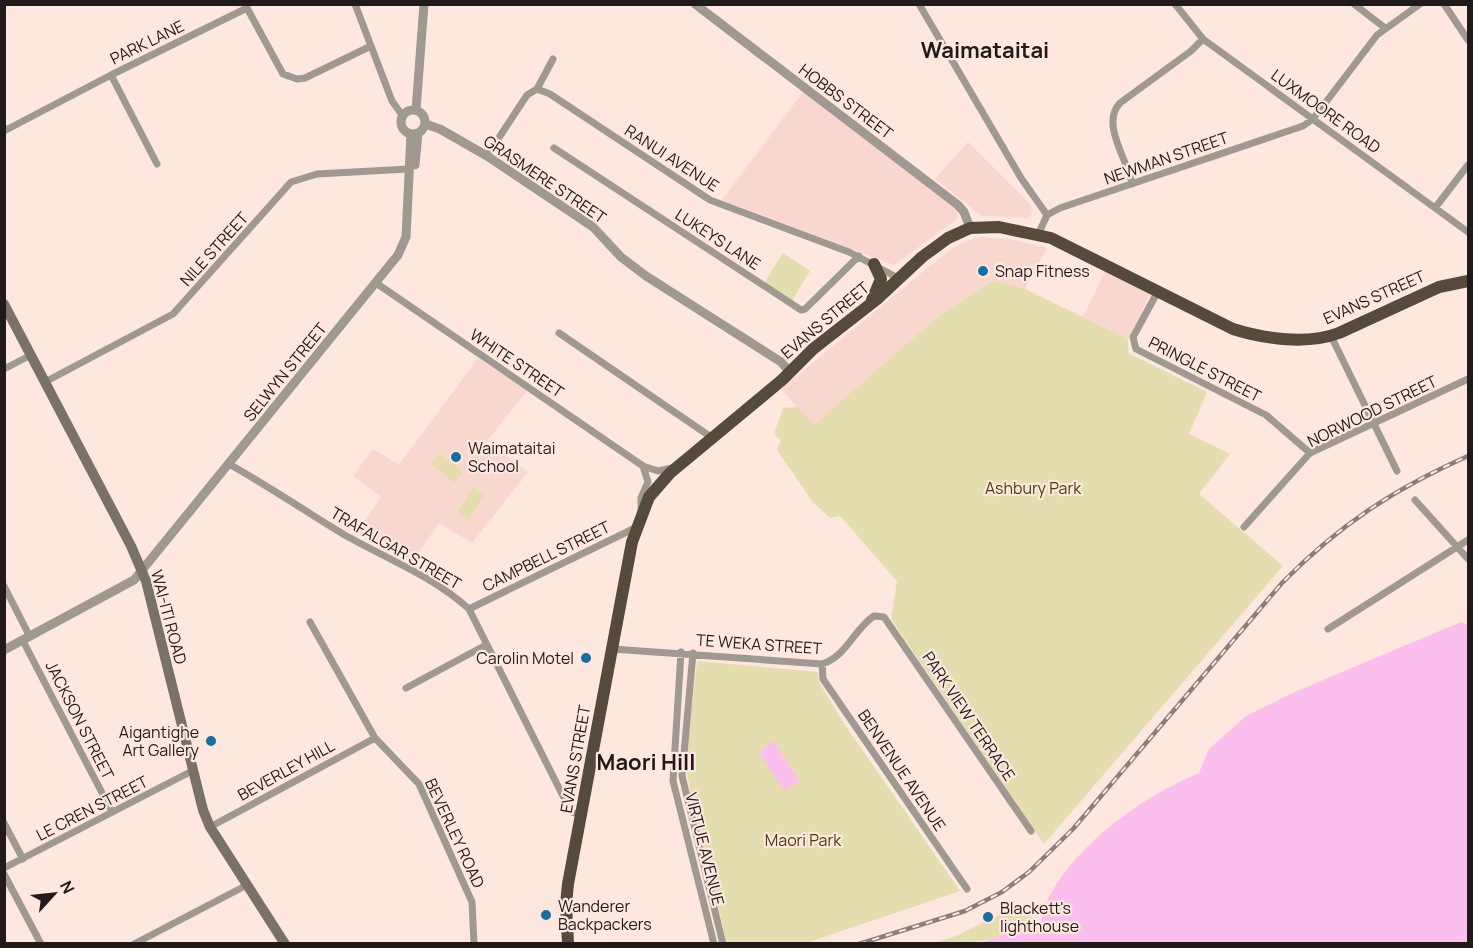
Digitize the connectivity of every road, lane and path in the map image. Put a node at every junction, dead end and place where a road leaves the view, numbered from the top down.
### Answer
1 (355, 4) edge
2 (424, 4) edge
3 (695, 4) edge
4 (920, 4) edge
5 (1174, 4) edge
6 (1354, 4) edge
7 (1420, 4) edge
8 (1444, 4) edge
9 (246, 6) edge
10 (1384, 28) junction
11 (1203, 39) junction
12 (1468, 40) edge
13 (371, 46) junction
14 (553, 60) dead end
15 (111, 75) junction
16 (537, 89) junction
17 (416, 110) junction
18 (402, 115) junction
19 (1313, 119) junction
20 (425, 124) junction
21 (4, 131) edge
22 (415, 134) junction
23 (554, 148) dead end
24 (487, 156) junction
25 (157, 164) dead end
26 (1468, 165) edge
27 (409, 172) junction
28 (1132, 184) junction
29 (1435, 208) junction
30 (1047, 215) junction
31 (970, 228) junction
32 (1468, 232) edge
33 (1038, 235) junction
34 (859, 256) junction
35 (874, 264) junction
36 (898, 278) junction
37 (1468, 281) edge
38 (376, 283) junction
39 (1157, 293) junction
40 (4, 304) edge
41 (870, 304) junction
42 (559, 333) dead end
43 (1331, 336) junction
44 (31, 355) junction
45 (4, 369) edge
46 (789, 371) junction
47 (1468, 379) edge
48 (45, 381) junction
49 (1374, 425) junction
50 (711, 437) junction
51 (1310, 453) junction
52 (229, 464) junction
53 (643, 466) junction
54 (677, 466) junction
55 (1397, 471) dead end
56 (1415, 500) dead end
57 (640, 515) junction
58 (1244, 527) dead end
59 (635, 528) junction
60 (1468, 540) edge
61 (1456, 548) junction
62 (1468, 559) edge
63 (141, 571) junction
64 (4, 586) edge
65 (469, 609) junction
66 (884, 617) joint
67 (310, 622) dead end
68 (1328, 629) dead end
69 (27, 639) junction
70 (486, 645) junction
71 (612, 649) junction
72 (4, 650) edge
73 (681, 652) junction
74 (693, 653) junction
75 (822, 664) junction
76 (406, 688) dead end
77 (375, 738) junction
78 (192, 771) junction
79 (112, 812) junction
80 (581, 815) junction
81 (4, 824) edge
82 (210, 827) junction
83 (1031, 831) dead end
84 (23, 858) junction
85 (4, 868) edge
86 (4, 874) edge
87 (247, 885) junction
88 (967, 889) dead end
89 (41, 944) edge
90 (134, 944) edge
91 (285, 944) edge
92 (474, 944) edge
93 (568, 944) edge
94 (714, 944) edge
95 (723, 944) edge

1 - 13 street
2 - 17 street
3 - 31 street, HOBBS STREET
4 - 30 street
5 - 11 street, LUXMOORE ROAD
6 - 10 street
7 - 10 street
8 - 12 street
9 - 13 street, PARK LANE
9 - 15 street, PARK LANE
10 - 19 street
11 - 19 street, LUXMOORE ROAD
11 - 28 street
13 - 18 street
14 - 16 street
15 - 21 street, PARK LANE
15 - 25 street
16 - 24 street
16 - 34 street, RANUI AVENUE
17 - 18 street
17 - 20 street
18 - 22 street
19 - 28 street, NEWMAN STREET
19 - 29 street, LUXMOORE ROAD
20 - 22 street
20 - 24 street, GRASMERE STREET
22 - 27 street, SELWYN STREET
23 - 34 street, LUKEYS LANE
24 - 46 street, GRASMERE STREET
26 - 29 street
27 - 38 street, SELWYN STREET
27 - 48 street, NILE STREET
28 - 30 street, NEWMAN STREET
29 - 32 street, LUXMOORE ROAD
30 - 33 street
31 - 33 highway, EVANS STREET
31 - 36 highway, EVANS STREET
33 - 39 highway, EVANS STREET
34 - 35 street, RANUI AVENUE
35 - 36 street, RANUI AVENUE
35 - 41 highway
36 - 41 highway, EVANS STREET
37 - 43 highway, EVANS STREET
38 - 52 street, SELWYN STREET
38 - 53 street, WHITE STREET
39 - 43 highway, EVANS STREET
39 - 51 street, PRINGLE STREET
40 - 44 main road, WAI-ITI ROAD
41 - 46 highway, EVANS STREET
42 - 50 street
43 - 49 street
44 - 45 street
44 - 48 main road, WAI-ITI ROAD
46 - 50 highway, EVANS STREET
47 - 49 street, NORWOOD STREET
48 - 63 main road, WAI-ITI ROAD
49 - 51 street, NORWOOD STREET
49 - 55 street
50 - 54 highway, EVANS STREET
51 - 58 street, NORWOOD STREET
52 - 63 street, SELWYN STREET
52 - 65 street, TRAFALGAR STREET
53 - 54 street
53 - 57 street
54 - 57 highway, EVANS STREET
56 - 61 street
57 - 59 highway, EVANS STREET
59 - 65 street, CAMPBELL STREET
59 - 71 highway, EVANS STREET
60 - 61 street
61 - 62 street
61 - 68 street
63 - 69 street, SELWYN STREET
63 - 78 main road, WAI-ITI ROAD
64 - 69 street, JACKSON STREET
65 - 70 street, TRAFALGAR STREET
66 - 75 street, TE WEKA STREET
66 - 83 street, PARK VIEW TERRACE
67 - 77 street, BEVERLEY ROAD
69 - 72 street, SELWYN STREET
69 - 79 street, JACKSON STREET
70 - 76 street
70 - 80 street, TRAFALGAR STREET
71 - 73 street, TE WEKA STREET
71 - 80 highway, EVANS STREET
73 - 74 street, TE WEKA STREET
73 - 94 street, VIRTUE AVENUE
74 - 75 street, TE WEKA STREET
74 - 95 street, VIRTUE AVENUE
75 - 88 street, BENVENUE AVENUE
77 - 82 street, BEVERLEY HILL
77 - 92 street, BEVERLEY ROAD
78 - 79 street, LE CREN STREET
78 - 82 main road, WAI-ITI ROAD
79 - 84 street, LE CREN STREET
80 - 93 highway, EVANS STREET
81 - 84 street
82 - 87 main road, WAI-ITI ROAD
84 - 85 street, LE CREN STREET
86 - 89 street
87 - 90 street
87 - 91 main road, WAI-ITI ROAD

